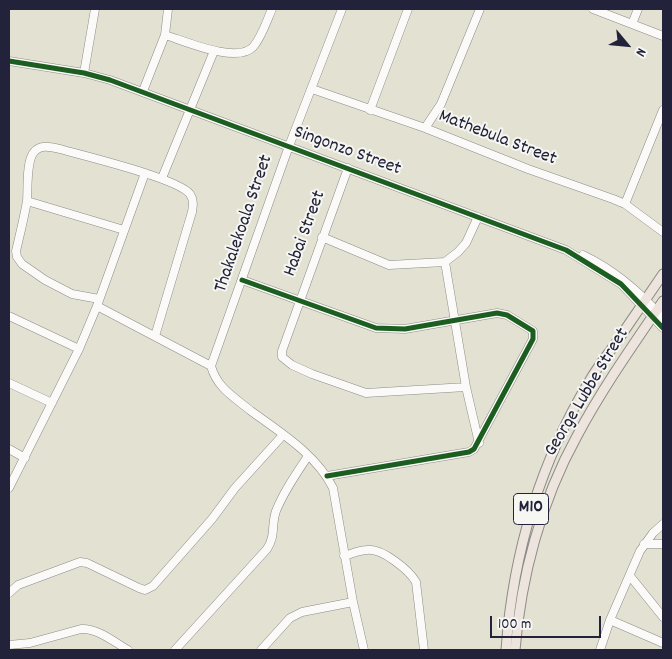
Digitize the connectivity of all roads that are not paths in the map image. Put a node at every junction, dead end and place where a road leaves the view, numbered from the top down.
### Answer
1 (95, 9) edge
2 (168, 9) edge
3 (272, 9) edge
4 (342, 9) edge
5 (408, 9) edge
6 (480, 9) edge
7 (593, 9) edge
8 (638, 9) edge
9 (632, 24) junction
10 (165, 35) junction
11 (663, 36) edge
12 (214, 51) junction
13 (9, 61) edge
14 (84, 73) junction
15 (312, 89) junction
16 (144, 91) junction
17 (189, 109) junction
18 (370, 110) junction
19 (663, 110) edge
20 (425, 128) junction
21 (289, 146) junction
22 (348, 168) junction
23 (145, 174) junction
24 (162, 178) junction
25 (26, 201) junction
26 (625, 204) junction
27 (478, 216) junction
28 (124, 230) junction
29 (663, 232) edge
30 (322, 237) junction
31 (445, 262) junction
32 (663, 274) edge
33 (242, 280) junction
34 (299, 301) junction
35 (644, 302) junction
36 (663, 302) edge
37 (98, 303) junction
38 (655, 313) junction
39 (9, 316) edge
40 (663, 318) edge
41 (455, 321) junction
42 (663, 328) edge
43 (154, 336) junction
44 (79, 349) junction
45 (211, 366) junction
46 (9, 383) edge
47 (466, 387) junction
48 (52, 403) junction
49 (283, 435) junction
50 (478, 443) junction
51 (9, 449) edge
52 (308, 456) junction
53 (25, 458) junction
54 (327, 476) junction
55 (9, 488) edge
56 (663, 524) edge
57 (644, 544) junction
58 (663, 544) edge
59 (344, 556) junction
60 (630, 576) junction
61 (9, 593) edge
62 (353, 602) junction
63 (663, 617) edge
64 (610, 620) junction
65 (663, 643) edge
66 (9, 645) edge
67 (128, 650) edge
68 (175, 650) edge
69 (260, 650) edge
70 (364, 650) edge
71 (424, 650) edge
72 (506, 650) edge
73 (516, 650) edge
74 (600, 650) edge

1 - 14 street
2 - 10 street
3 - 12 street
4 - 15 street, Thakalekoala Street
5 - 18 street
6 - 20 street
7 - 9 street
8 - 9 street
9 - 11 street
10 - 12 street
10 - 16 street
12 - 17 street
13 - 14 street, Singonzo Street
14 - 16 street, Singonzo Street
15 - 18 street, Mathebula Street
15 - 21 street, Thakalekoala Street
16 - 17 street, Singonzo Street
17 - 21 street, Singonzo Street
17 - 24 street
18 - 20 street, Mathebula Street
19 - 26 street
20 - 26 street, Mathebula Street
21 - 22 street, Singonzo Street
21 - 33 street, Thakalekoala Street
22 - 27 street, Singonzo Street
22 - 30 street, Habai Street
23 - 24 street
23 - 25 street
23 - 28 street
24 - 43 street
25 - 28 street
25 - 37 street
26 - 29 street, Mathebula Street
27 - 31 street
27 - 35 street, Singonzo Street
28 - 37 street
30 - 31 street
30 - 34 street, Habai Street
31 - 41 street
32 - 35 main road, George Lubbe Street / M10
33 - 34 street
33 - 45 street, Thakalekoala Street
34 - 41 street
34 - 47 street, Habai Street
35 - 38 street, Singonzo Street
35 - 72 main road, George Lubbe Street / M10
36 - 38 main road, George Lubbe Street / M10
37 - 43 street
37 - 44 street
38 - 40 street
38 - 42 street
38 - 73 main road, George Lubbe Street / M10
39 - 44 street
41 - 47 street
41 - 50 street
43 - 45 street
44 - 48 street
45 - 49 street
46 - 48 street
47 - 50 street
48 - 53 street
49 - 52 street
49 - 61 street
50 - 54 street
51 - 53 street
52 - 54 street
52 - 68 street
53 - 55 street
54 - 59 street
56 - 57 street
57 - 58 street
57 - 60 street
59 - 62 street
59 - 71 street
60 - 63 street
60 - 64 street
62 - 69 street
62 - 70 street
64 - 65 street
64 - 74 street
66 - 67 street

